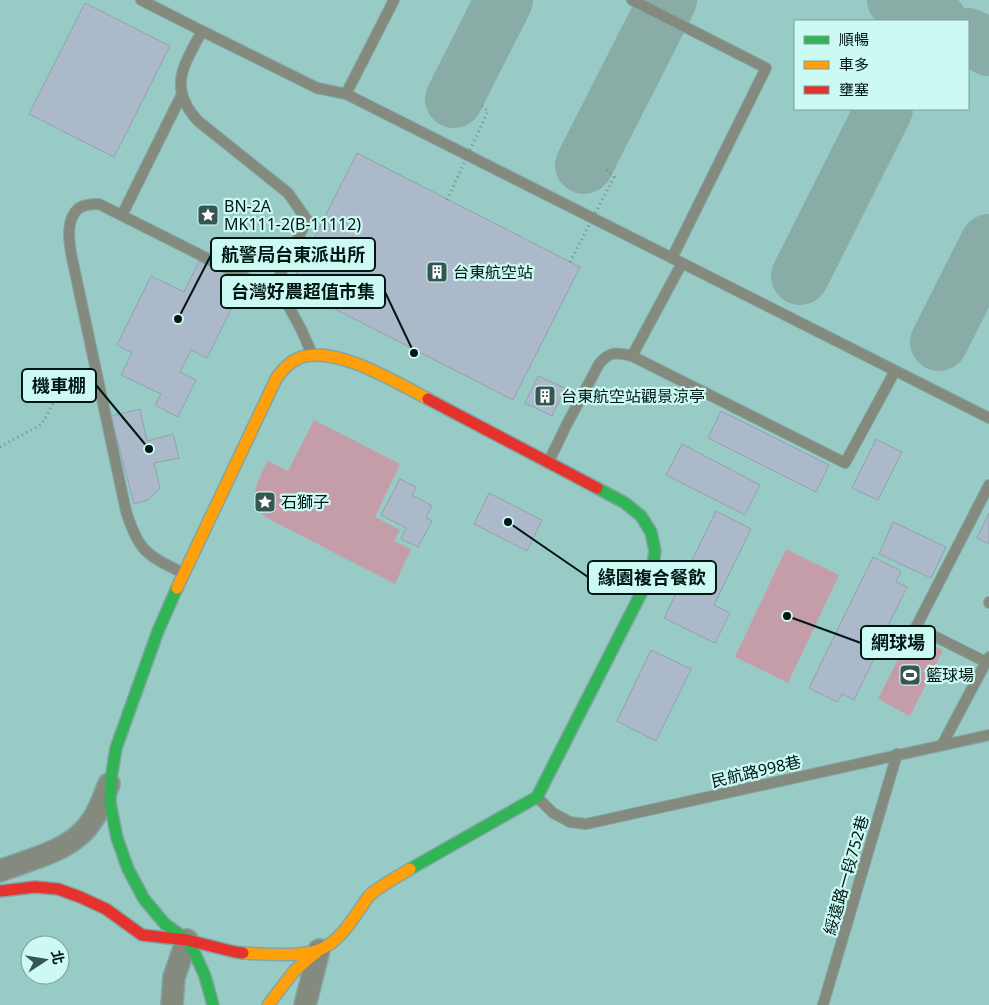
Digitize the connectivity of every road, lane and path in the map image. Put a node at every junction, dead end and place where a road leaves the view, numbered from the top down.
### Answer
1 (141, 0) edge
2 (394, 0) edge
3 (632, 0) edge
4 (202, 31) junction
5 (346, 94) junction
6 (181, 96) junction
7 (480, 104) dead end
8 (605, 168) dead end
9 (447, 200) dead end
10 (122, 215) junction
11 (672, 258) junction
12 (570, 262) dead end
13 (682, 263) junction
14 (272, 290) junction
15 (313, 355) junction
16 (632, 356) junction
17 (895, 371) junction
18 (59, 392) dead end
19 (989, 418) edge
20 (0, 447) edge
21 (549, 462) junction
22 (989, 485) edge
23 (183, 573) junction
24 (988, 661) edge
25 (989, 735) edge
26 (942, 744) junction
27 (897, 754) junction
28 (110, 779) junction
29 (537, 797) junction
30 (0, 876) edge
31 (187, 940) junction
32 (320, 950) junction
33 (172, 1005) edge
34 (213, 1005) edge
35 (268, 1005) edge
36 (305, 1005) edge
37 (824, 1005) edge

1 - 4 lane
2 - 5 lane
3 - 11 lane
4 - 5 lane
4 - 6 lane
5 - 11 lane
6 - 10 lane
6 - 14 lane
7 - 9 path, bridge
8 - 12 path, bridge
10 - 14 lane
10 - 23 lane
11 - 13 lane
13 - 16 lane
13 - 17 lane
14 - 15 lane
15 - 21 street
15 - 23 street
16 - 17 lane
16 - 21 lane
17 - 19 lane
18 - 20 path
21 - 29 street
22 - 24 lane
23 - 28 street
24 - 26 lane
25 - 26 lane, 民航路998巷
26 - 27 lane, 民航路998巷
27 - 29 lane, 民航路998巷
27 - 37 lane, 綏遠路一段752巷
28 - 30 street
28 - 31 street
29 - 32 street
30 - 31 street
31 - 32 street
31 - 33 street
31 - 34 street
32 - 35 street
32 - 36 street

